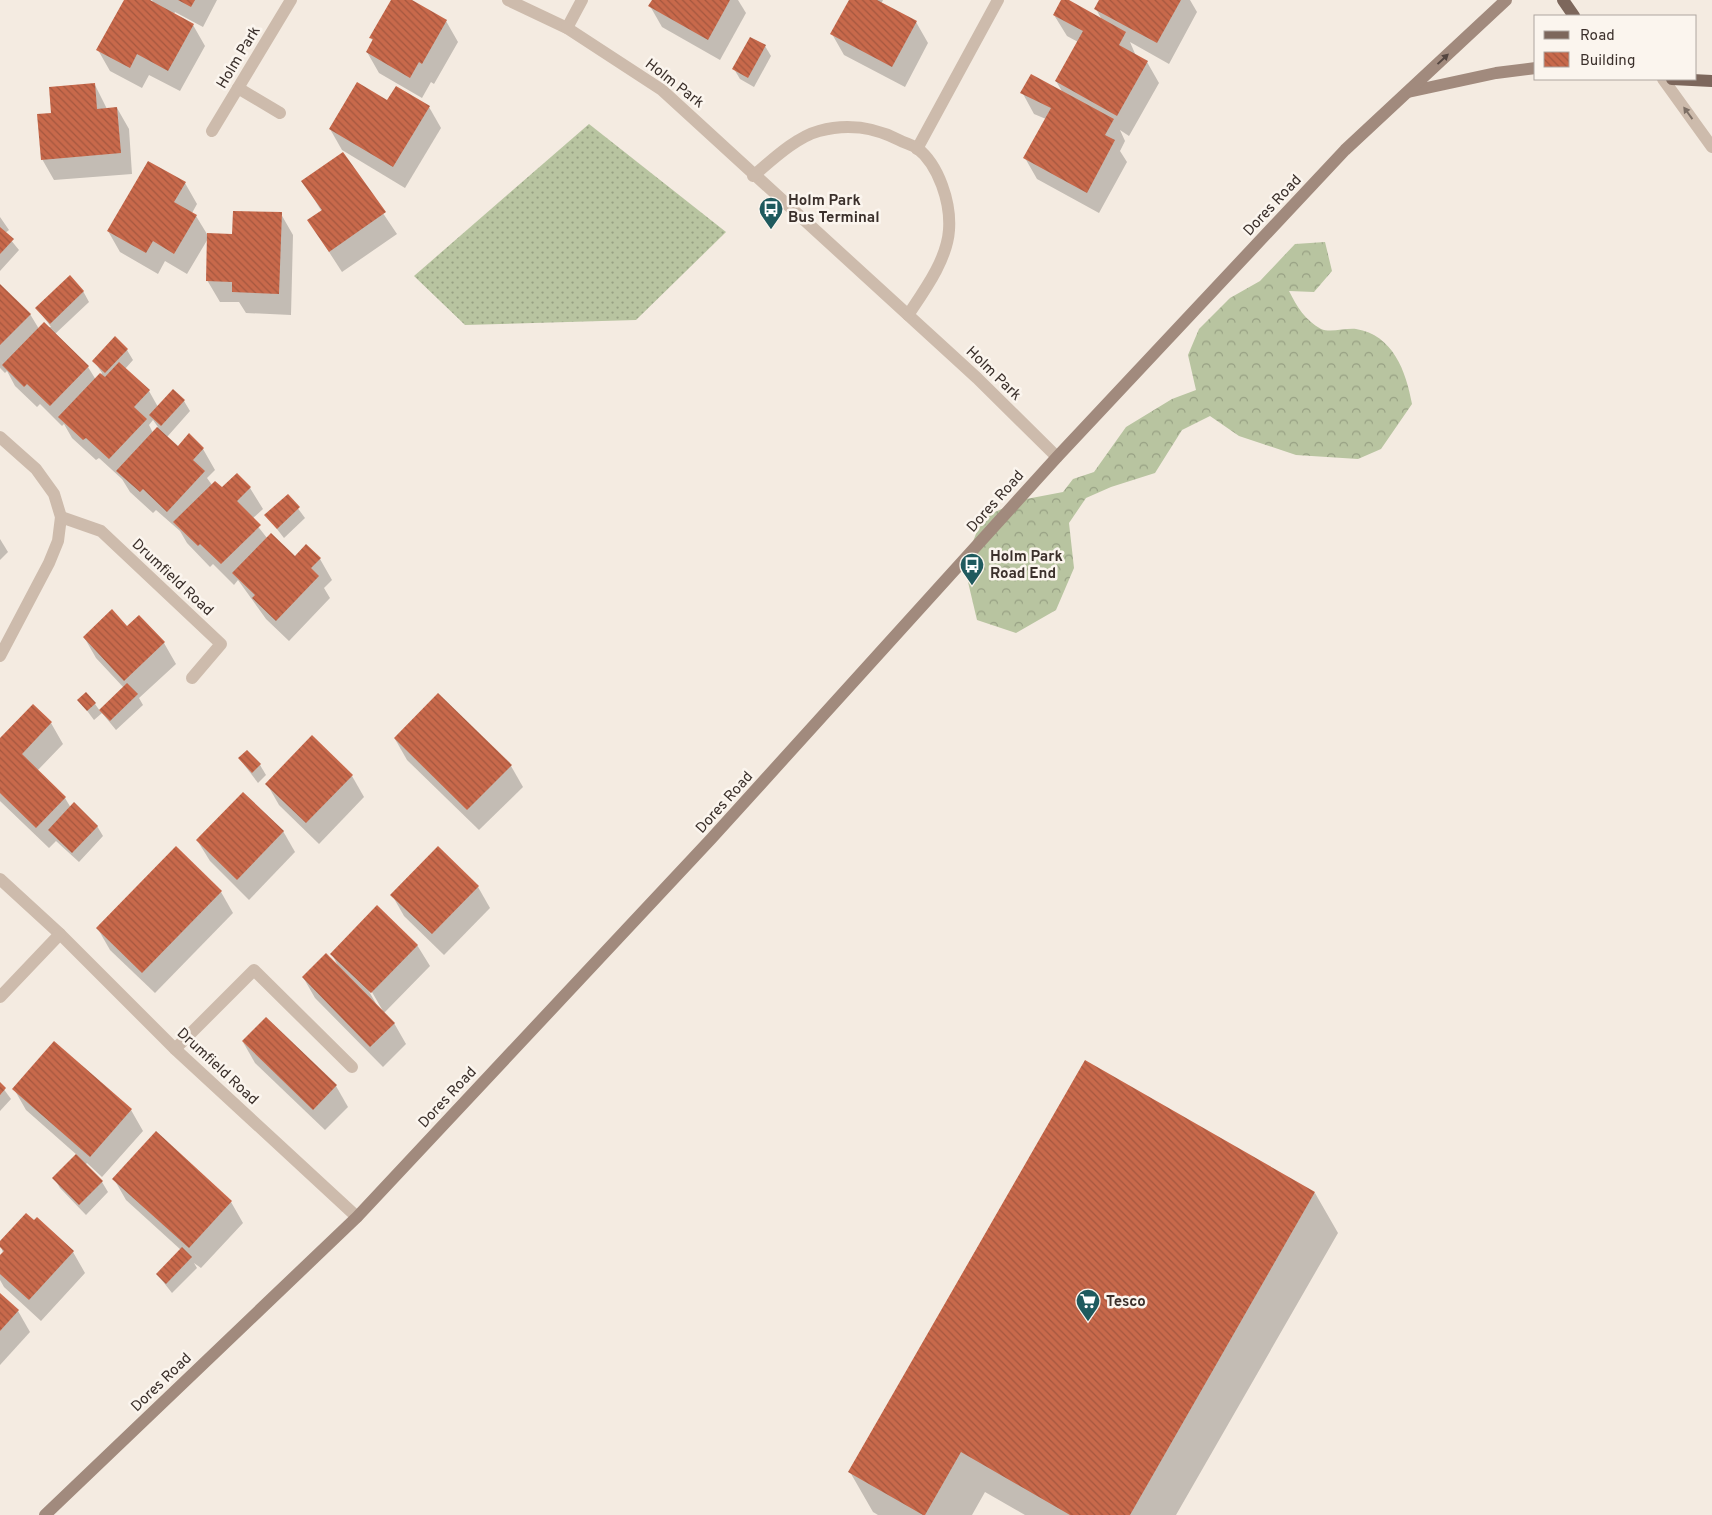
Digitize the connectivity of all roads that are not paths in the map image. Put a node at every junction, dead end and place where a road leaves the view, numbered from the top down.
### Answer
1 (291, 0) edge
2 (508, 0) edge
3 (582, 0) edge
4 (998, 0) edge
5 (1506, 0) edge
6 (1564, 0) edge
7 (1573, 15) edge
8 (567, 28) junction
9 (1534, 68) edge
10 (1664, 80) edge
11 (1692, 80) edge
12 (1712, 81) edge
13 (238, 88) junction
14 (1408, 92) junction
15 (280, 113) dead end
16 (212, 131) dead end
17 (1712, 146) edge
18 (917, 149) junction
19 (753, 176) junction
20 (908, 315) junction
21 (0, 437) edge
22 (1057, 457) junction
23 (61, 517) junction
24 (0, 656) edge
25 (192, 678) dead end
26 (0, 879) edge
27 (60, 934) junction
28 (0, 998) edge
29 (175, 1049) junction
30 (352, 1067) dead end
31 (357, 1217) junction
32 (45, 1515) edge

1 - 13 street, Holm Park
2 - 8 street, Holm Park
3 - 8 street
4 - 18 street
14 -> 5 main road, Dores Road
6 - 7 main road
8 - 19 street, Holm Park
9 - 14 main road
17 -> 10 street
11 - 12 main road
13 - 15 street
13 - 16 street, Holm Park
14 - 22 main road, Dores Road
18 - 19 street
18 - 20 street
19 - 20 street, Holm Park
20 - 22 street, Holm Park
21 - 23 street
22 - 31 main road, Dores Road
23 - 24 street
23 - 25 street, Drumfield Road
26 - 27 street, Drumfield Road
27 - 28 street
27 - 29 street, Drumfield Road
29 - 30 street
29 - 31 street, Drumfield Road
31 - 32 main road, Dores Road

